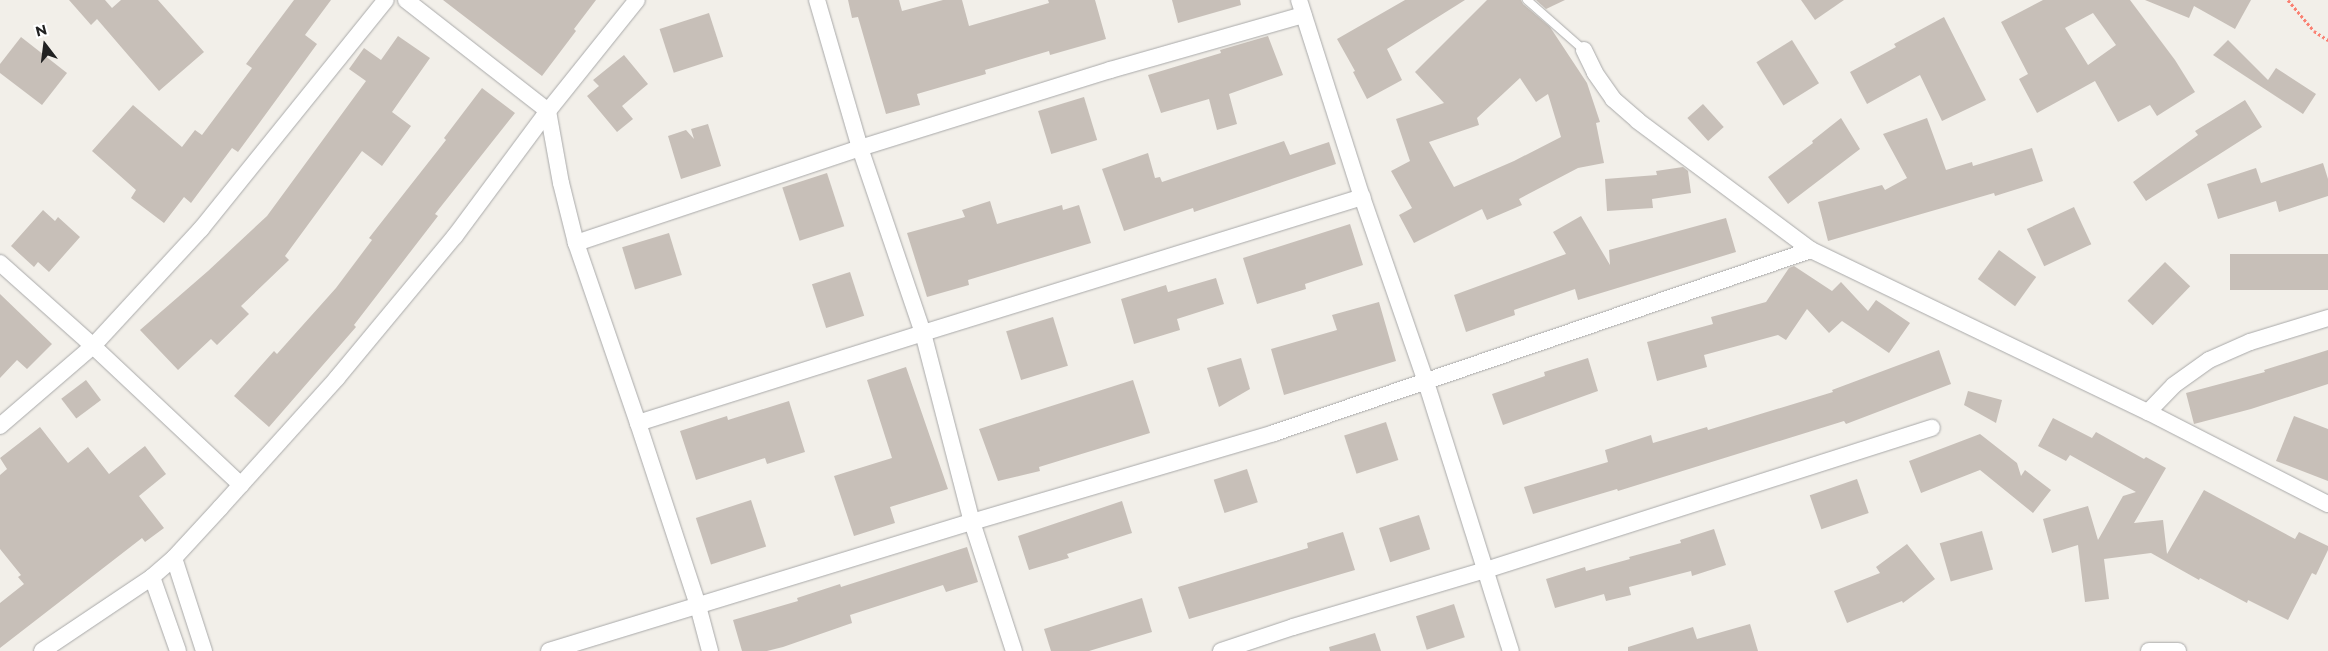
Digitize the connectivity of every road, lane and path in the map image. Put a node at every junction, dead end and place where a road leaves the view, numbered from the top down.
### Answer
1 (386, 0) edge
2 (406, 0) edge
3 (637, 0) edge
4 (817, 0) edge
5 (1528, 0) edge
6 (2288, 0) edge
7 (1301, 8) edge
8 (2328, 40) edge
9 (1584, 50) joint
10 (548, 111) junction
11 (860, 148) junction
12 (1362, 197) junction
13 (576, 243) junction
14 (1811, 250) junction
15 (0, 263) edge
16 (2328, 318) edge
17 (923, 332) junction
18 (93, 346) junction
19 (1426, 382) junction
20 (2148, 412) junction
21 (638, 423) junction
22 (0, 426) edge
23 (1932, 428) dead end
24 (241, 485) junction
25 (2328, 504) edge
26 (972, 522) junction
27 (174, 558) junction
28 (1486, 570) junction
29 (152, 577) junction
30 (698, 606) junction
31 (42, 651) edge
32 (178, 651) edge
33 (204, 651) edge
34 (549, 651) edge
35 (710, 651) edge
36 (1014, 651) edge
37 (1221, 651) edge
38 (1511, 651) edge
39 (2149, 651) edge
40 (2178, 651) edge

1 - 18 street
2 - 10 street
3 - 10 street
4 - 11 street
5 - 9 lane
6 - 8 path
7 - 11 street
7 - 12 street
9 - 14 street
10 - 13 street
10 - 24 street
11 - 13 street
11 - 17 street
12 - 17 street
12 - 19 street
13 - 21 street
14 - 19 street
14 - 20 street
15 - 18 street
16 - 20 street
17 - 21 street
17 - 26 street
18 - 22 street
18 - 24 street
19 - 26 street
19 - 28 street
20 - 25 street
21 - 30 street
23 - 28 street
24 - 27 street
26 - 30 street
26 - 36 street
27 - 29 street
27 - 33 street
28 - 37 street
28 - 38 street
29 - 31 street
29 - 32 street
30 - 34 street
30 - 35 street
39 - 40 street

